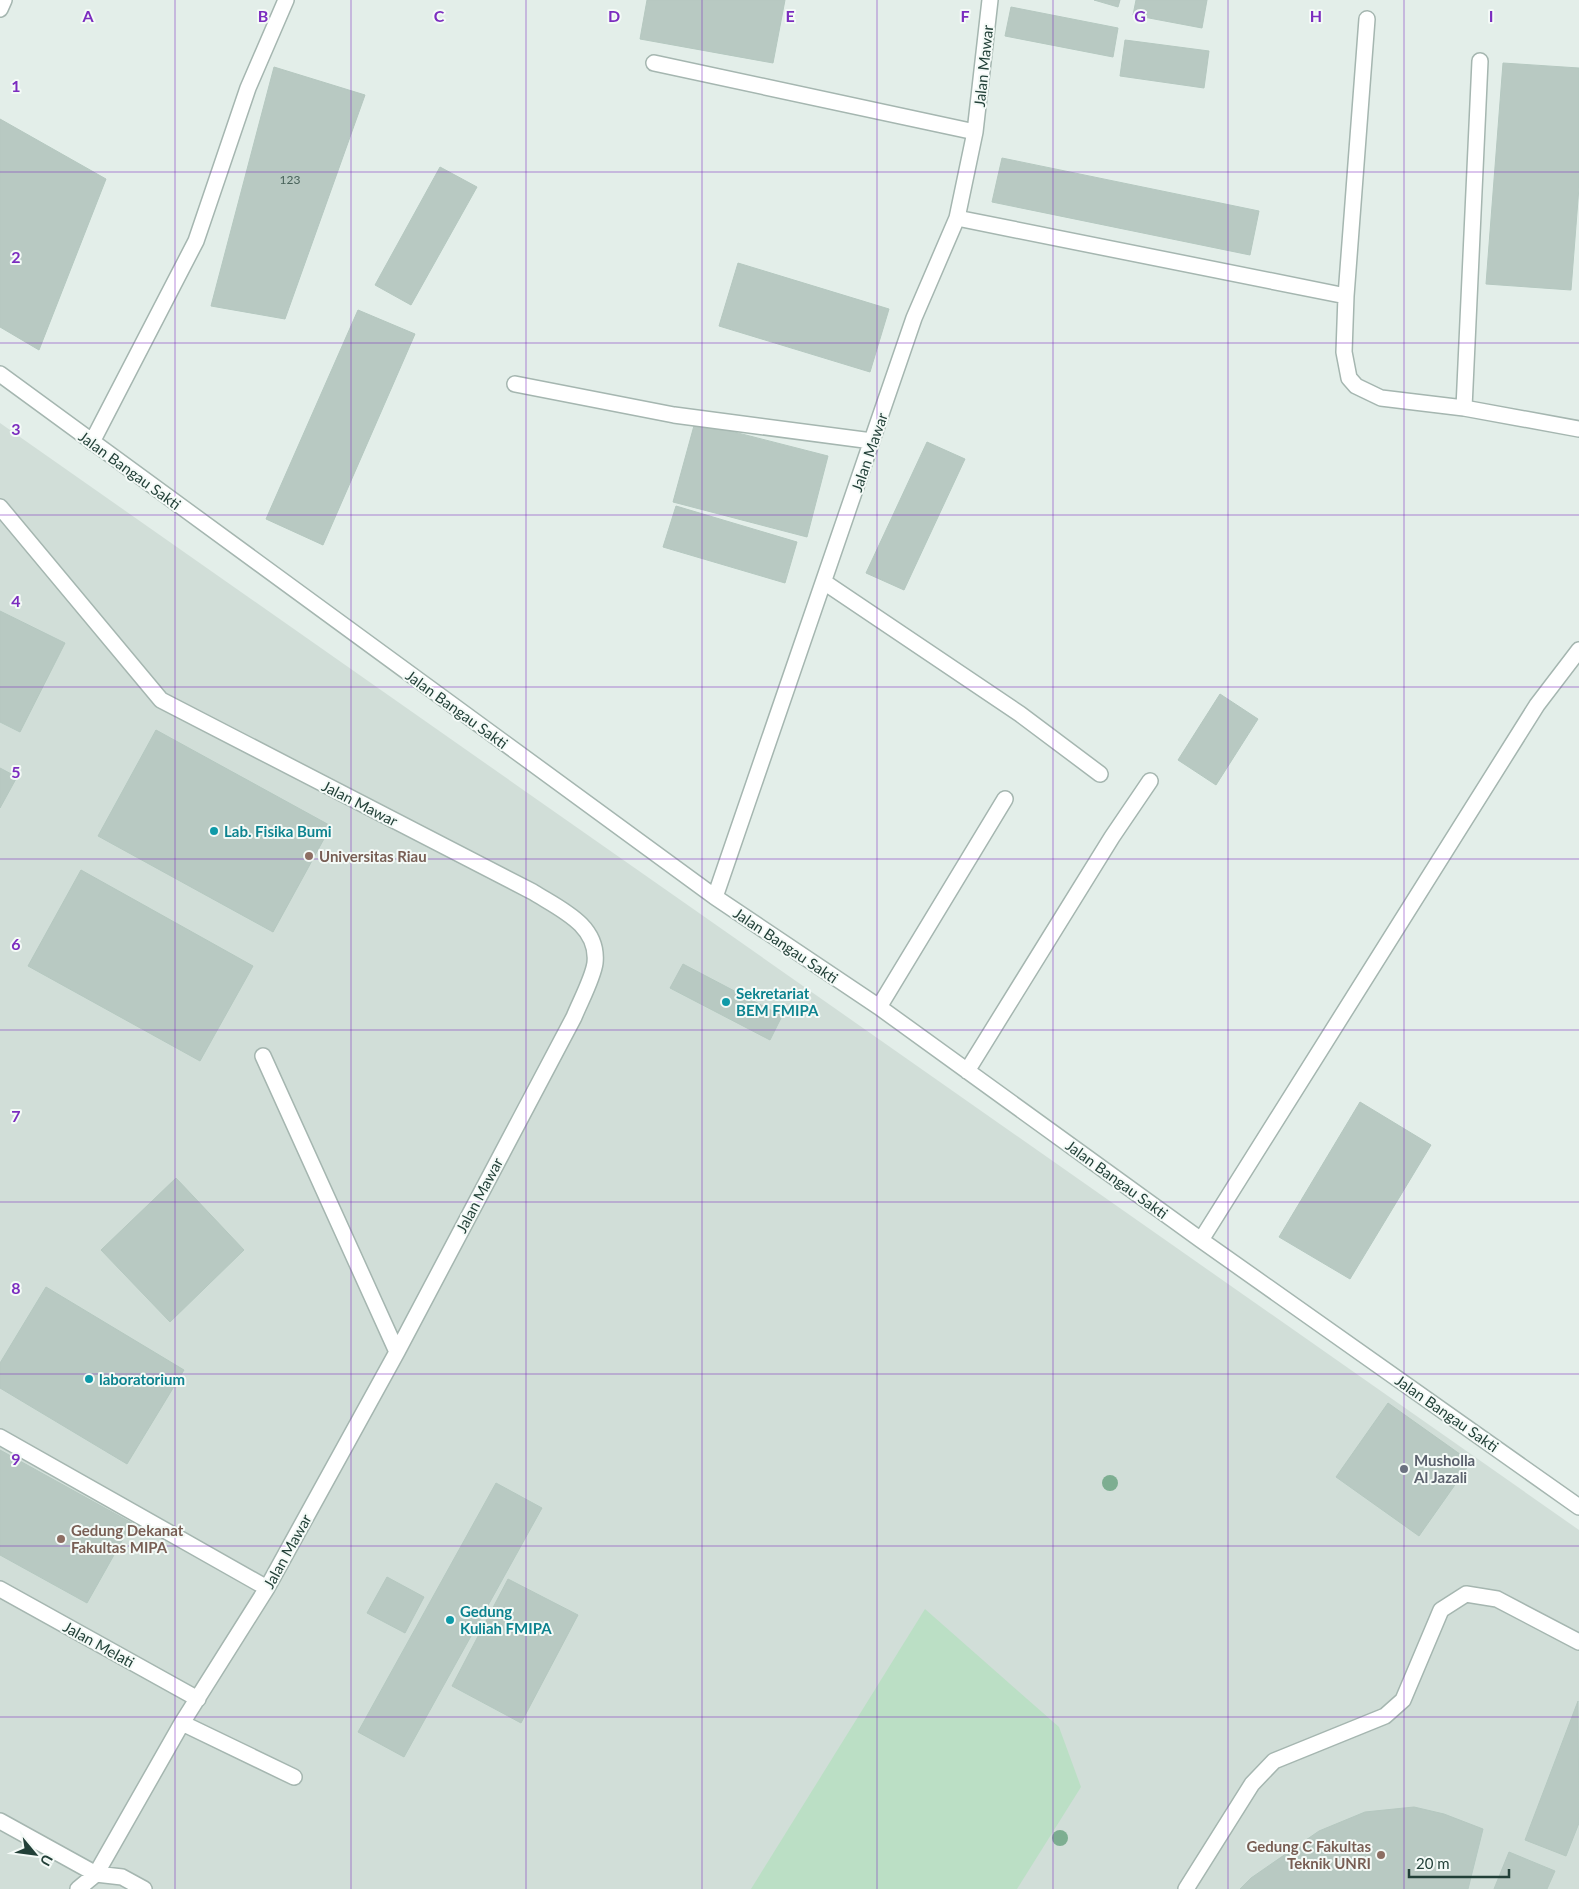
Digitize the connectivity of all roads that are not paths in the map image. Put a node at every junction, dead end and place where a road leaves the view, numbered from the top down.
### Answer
1 (4, 0) edge
2 (286, 0) edge
3 (990, 0) edge
4 (0, 9) edge
5 (1367, 19) dead end
6 (1480, 61) dead end
7 (654, 64) dead end
8 (975, 132) junction
9 (957, 218) junction
10 (1346, 296) junction
11 (0, 374) edge
12 (515, 384) dead end
13 (1464, 408) junction
14 (1579, 429) edge
15 (872, 441) junction
16 (92, 442) junction
17 (1, 510) edge
18 (824, 582) junction
19 (1579, 650) edge
20 (1100, 774) dead end
21 (1150, 781) dead end
22 (1005, 799) dead end
23 (715, 897) junction
24 (879, 1007) junction
25 (264, 1056) dead end
26 (967, 1071) junction
27 (1201, 1240) junction
28 (396, 1352) junction
29 (0, 1438) edge
30 (1579, 1506) edge
31 (266, 1588) junction
32 (0, 1589) edge
33 (1579, 1642) edge
34 (198, 1699) junction
35 (182, 1723) junction
36 (294, 1777) dead end
37 (0, 1821) edge
38 (96, 1874) junction
39 (78, 1889) edge
40 (144, 1889) edge
41 (1186, 1889) edge

1 - 4 street
2 - 16 street
3 - 8 street, Jalan Mawar
5 - 10 street
6 - 13 street
7 - 8 street
8 - 9 street, Jalan Mawar
9 - 10 street
9 - 15 street, Jalan Mawar
10 - 13 street
11 - 16 street, Jalan Bangau Sakti
12 - 15 street
13 - 14 street
15 - 18 street, Jalan Mawar
16 - 23 street, Jalan Bangau Sakti
17 - 28 street, Jalan Mawar
18 - 20 street
18 - 23 street, Jalan Mawar
19 - 27 street
21 - 26 street
22 - 24 street
23 - 24 street, Jalan Bangau Sakti
24 - 26 street, Jalan Bangau Sakti
25 - 28 street
26 - 27 street, Jalan Bangau Sakti
27 - 30 street, Jalan Bangau Sakti
28 - 31 street, Jalan Mawar
29 - 31 street
31 - 34 street, Jalan Mawar
32 - 34 street, Jalan Melati
33 - 41 street
34 - 35 street, Jalan Mawar
35 - 36 street
35 - 38 street, Jalan Mawar
37 - 38 street
38 - 39 street
38 - 40 street

